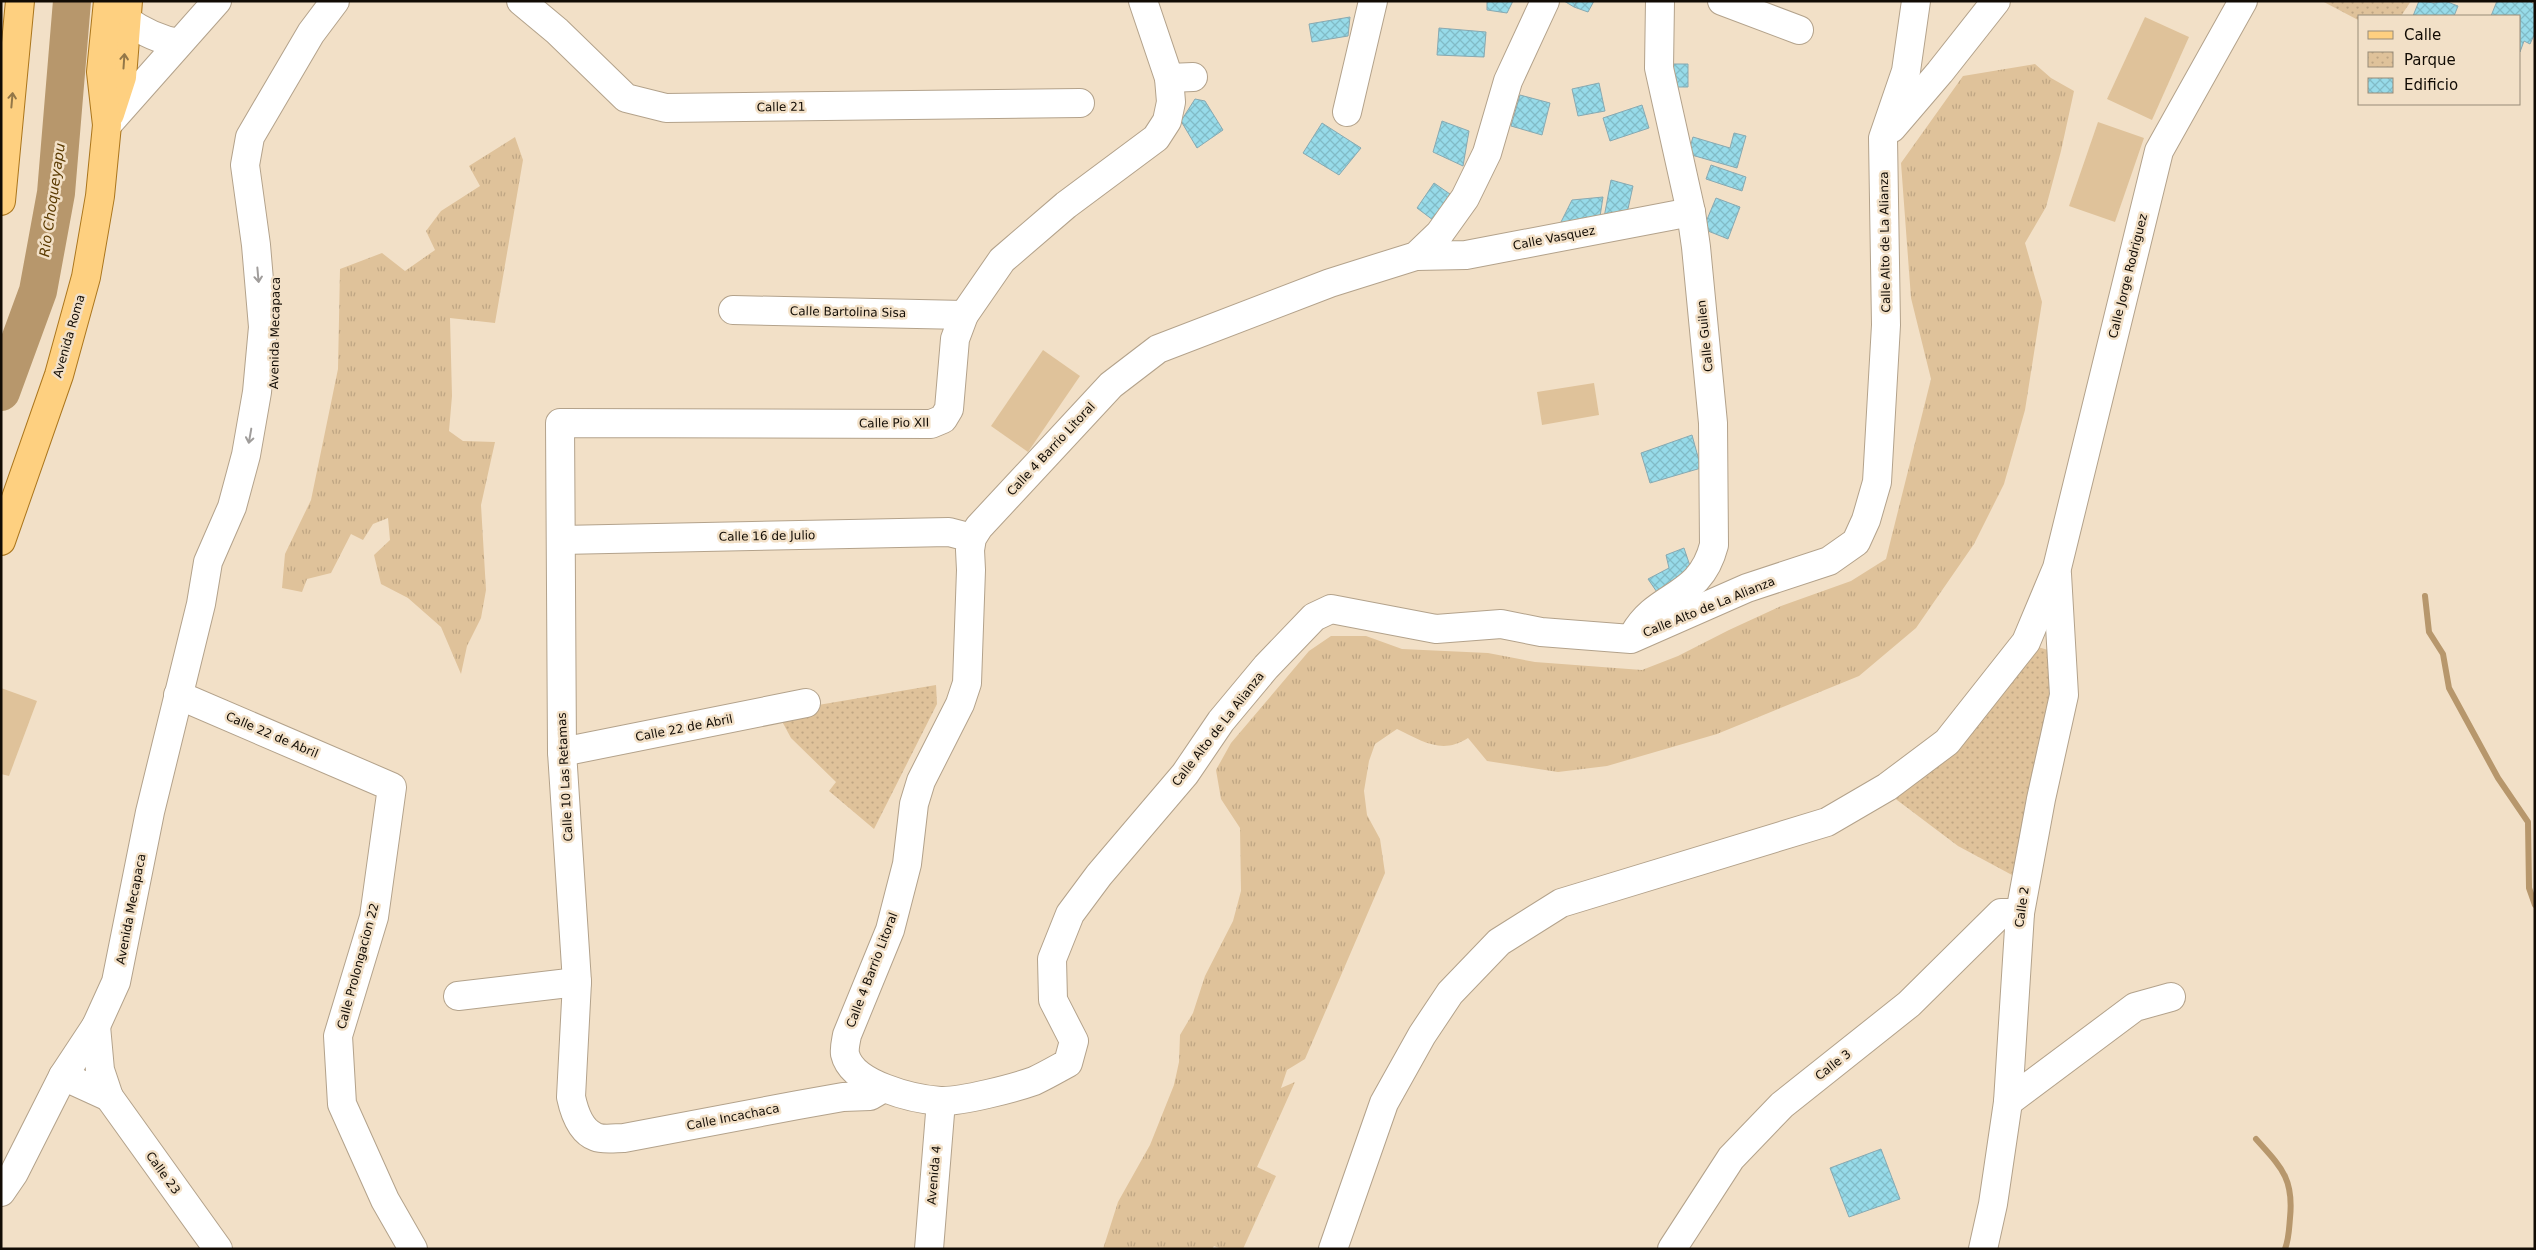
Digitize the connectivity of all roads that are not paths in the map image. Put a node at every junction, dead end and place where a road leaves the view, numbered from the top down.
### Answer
1 (20, 1) edge
2 (108, 1) edge
3 (217, 1) edge
4 (335, 1) edge
5 (521, 1) edge
6 (1143, 1) edge
7 (1373, 1) edge
8 (1545, 1) edge
9 (1660, 1) edge
10 (1722, 1) edge
11 (1916, 1) edge
12 (1996, 1) edge
13 (2243, 1) edge
14 (127, 11) edge
15 (1799, 30) dead end
16 (179, 43) junction
17 (1080, 103) dead end
18 (1347, 112) dead end
19 (107, 125) junction
20 (1883, 138) junction
21 (1, 201) edge
22 (1691, 212) junction
23 (1416, 256) junction
24 (733, 310) dead end
25 (964, 315) junction
26 (560, 423) joint
27 (972, 538) junction
28 (561, 540) junction
29 (1, 541) edge
30 (2056, 568) junction
31 (1631, 639) junction
32 (178, 695) junction
33 (806, 703) dead end
34 (562, 752) junction
35 (392, 787) joint
36 (2020, 913) junction
37 (577, 982) junction
38 (458, 996) dead end
39 (2171, 996) dead end
40 (96, 1026) junction
41 (63, 1076) junction
42 (882, 1089) junction
43 (109, 1097) junction
44 (941, 1101) junction
45 (2008, 1102) junction
46 (584, 1128) joint
47 (1, 1192) edge
48 (218, 1249) edge
49 (414, 1249) edge
50 (929, 1249) edge
51 (1333, 1249) edge
52 (1672, 1249) edge
53 (1983, 1249) edge

21 -> 1 main road
2 - 19 main road, Avenida Roma
3 - 16 street
4 - 32 street, Avenida Mecapaca
5 - 17 street, Calle 21
6 - 25 street, Calle Pio XII
7 - 18 street
8 - 23 street, Calle 4 Barrio Litoral
9 - 22 street, Calle Guilen
10 - 15 street
11 - 20 street, Calle Alto de La Alianza
12 - 20 street
13 - 30 street, Calle Jorge Rodriguez
14 - 16 street
19 -> 14 main road, Avenida Roma
16 - 19 street
19 - 29 main road, Avenida Roma
20 - 31 street, Calle Alto de La Alianza
22 - 23 street, Calle Vasquez
22 - 31 street, Calle Guilen
23 - 27 street, Calle 4 Barrio Litoral
24 - 25 street, Calle Bartolina Sisa
25 - 26 street, Calle Pio XII
26 - 28 street, Calle 10 Las Retamas
27 - 28 street, Calle 16 de Julio
27 - 42 street, Calle 4 Barrio Litoral
28 - 34 street, Calle 10 Las Retamas
30 - 36 street, Calle 2
30 - 51 street
31 - 44 street, Calle Alto de La Alianza
32 - 35 street, Calle 22 de Abril
32 - 40 street, Avenida Mecapaca
33 - 34 street, Calle 22 de Abril
34 - 37 street, Calle 10 Las Retamas
35 - 49 street, Calle Prolongacion 22
36 - 45 street, Calle 2
36 - 52 street, Calle 3
37 - 38 street
37 - 46 street, Calle 10 Las Retamas
39 - 45 street
40 - 41 street, Avenida Mecapaca
40 - 43 street, Calle 23
41 - 43 street, Calle 23
41 - 47 street, Avenida Mecapaca
42 - 44 street
42 - 46 street, Calle Incachaca
43 - 48 street, Calle 23
44 - 50 street, Avenida 4
45 - 53 street, Calle 2

